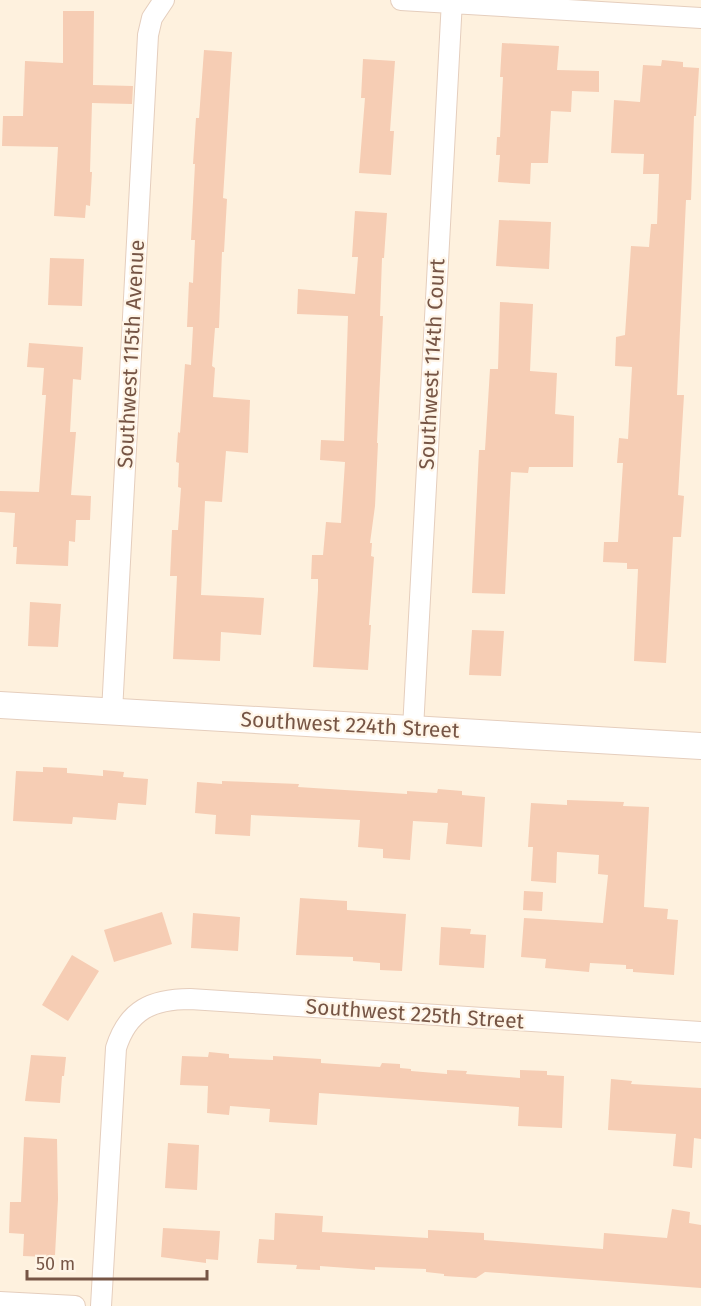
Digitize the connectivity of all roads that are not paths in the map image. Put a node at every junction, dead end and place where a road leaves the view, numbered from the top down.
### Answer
1 (164, 0) edge
2 (401, 0) edge
3 (452, 2) edge
4 (701, 18) edge
5 (0, 705) edge
6 (112, 712) junction
7 (413, 729) junction
8 (701, 746) edge
9 (701, 1032) edge
10 (0, 1302) edge
11 (75, 1306) edge
12 (101, 1306) edge

1 - 6 street, Southwest 115th Avenue
2 - 3 street
3 - 4 street
3 - 7 street, Southwest 114th Court
5 - 6 street, Southwest 224th Street
6 - 7 street, Southwest 224th Street
7 - 8 street, Southwest 224th Street
9 - 12 street, Southwest 225th Street
10 - 11 street

